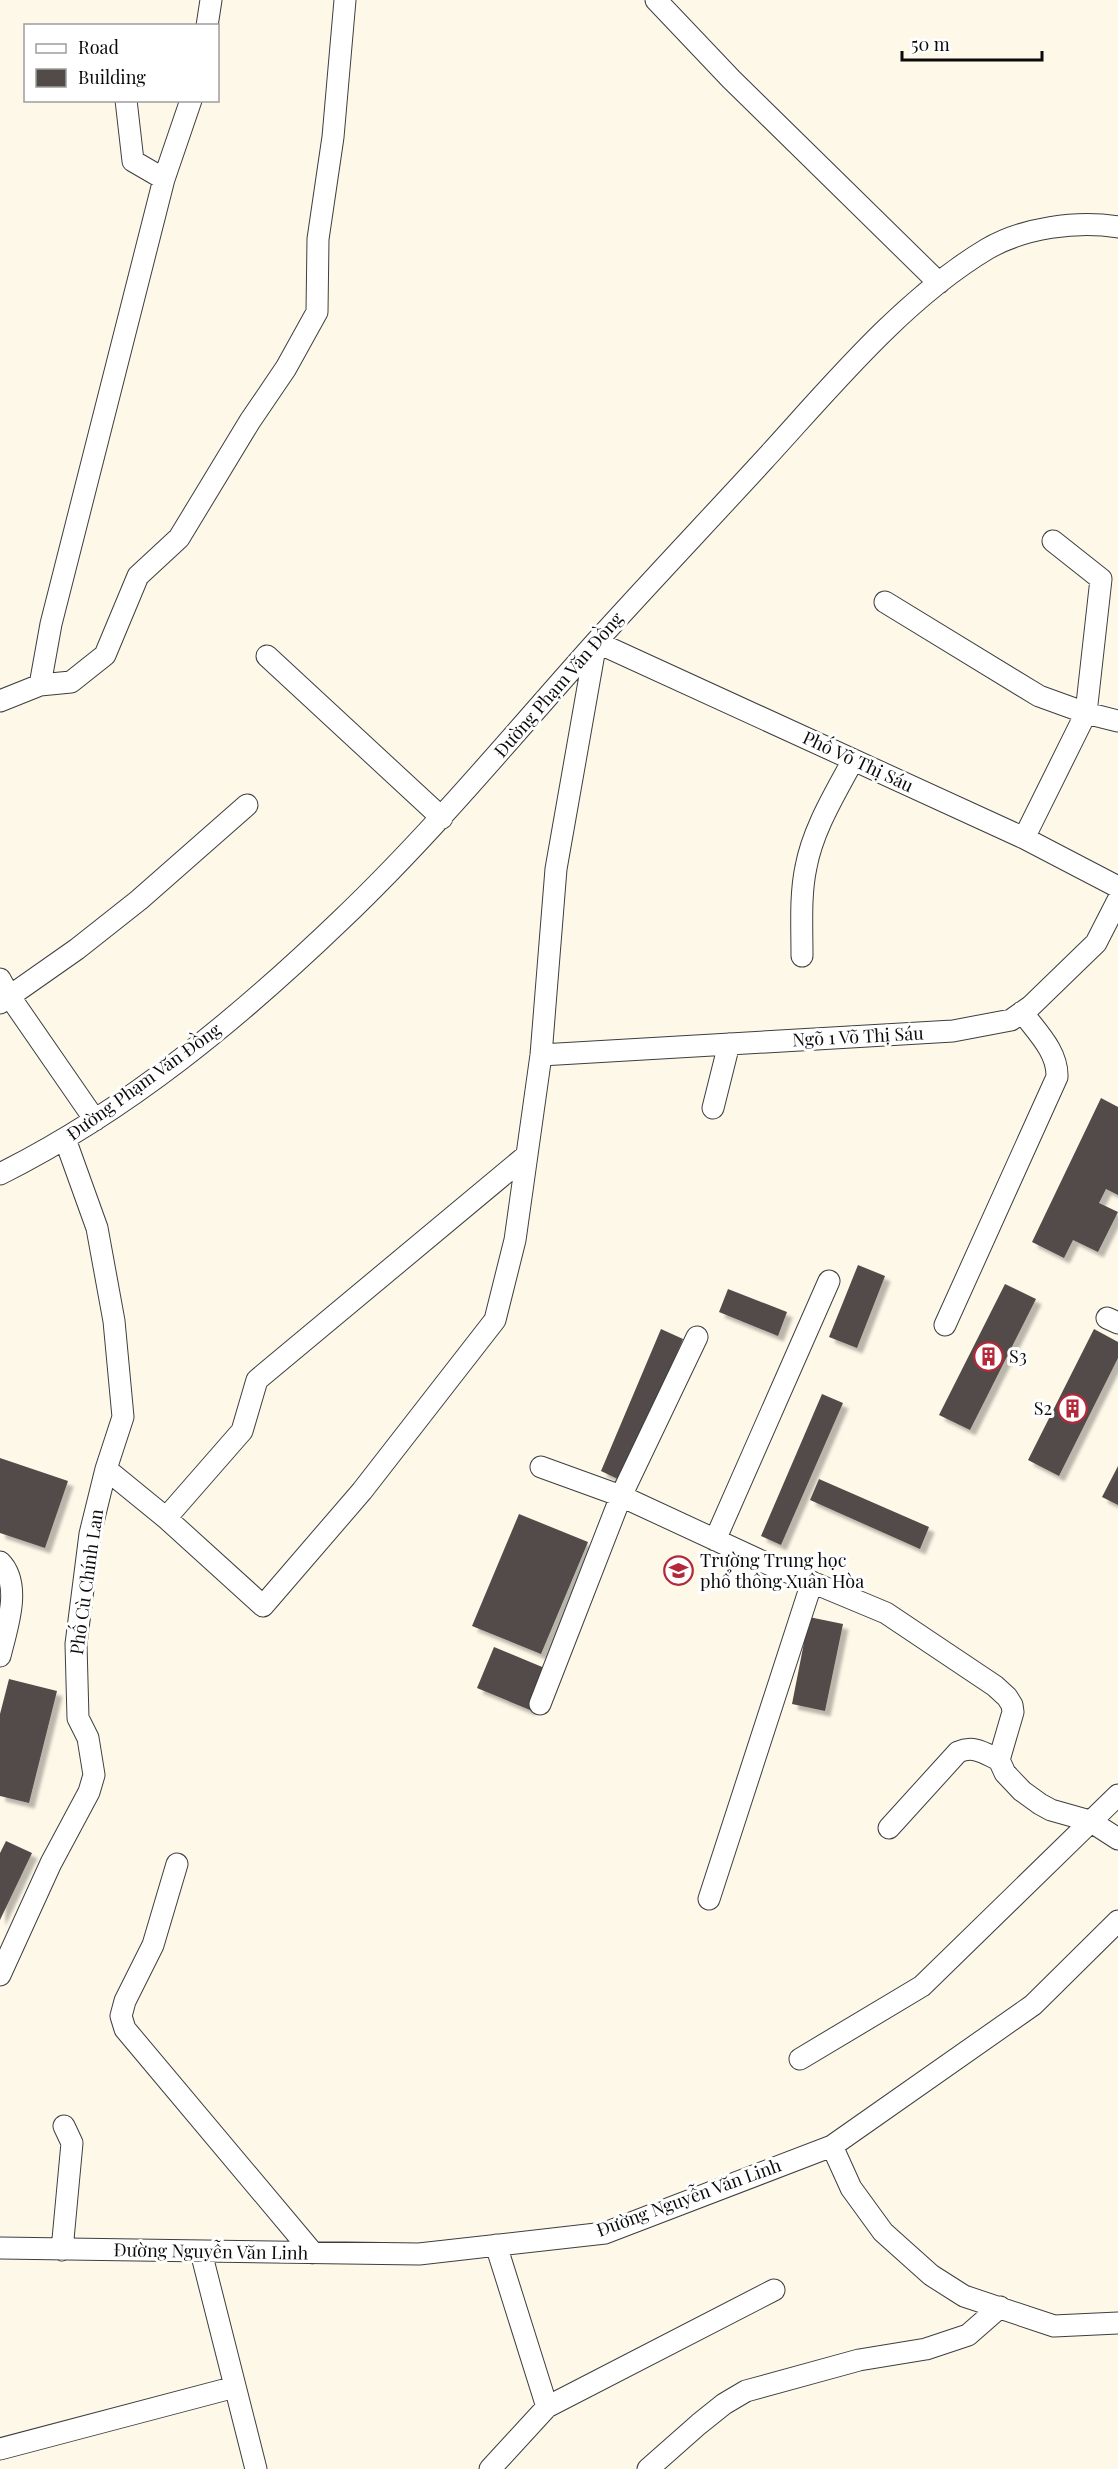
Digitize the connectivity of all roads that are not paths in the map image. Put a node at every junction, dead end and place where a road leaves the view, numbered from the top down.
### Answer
1 (211, 0) edge
2 (345, 0) edge
3 (656, 0) edge
4 (207, 24) edge
5 (126, 102) edge
6 (190, 102) edge
7 (164, 178) junction
8 (1118, 227) edge
9 (939, 283) junction
10 (1053, 541) dead end
11 (885, 602) dead end
12 (596, 642) junction
13 (267, 656) dead end
14 (40, 685) junction
15 (0, 701) edge
16 (1086, 713) junction
17 (1118, 721) edge
18 (853, 760) junction
19 (247, 805) dead end
20 (442, 818) junction
21 (1024, 838) junction
22 (1118, 887) edge
23 (1118, 900) edge
24 (802, 956) dead end
25 (3, 993) edge
26 (1022, 1012) junction
27 (729, 1044) junction
28 (541, 1055) junction
29 (713, 1108) dead end
30 (95, 1120) junction
31 (65, 1139) junction
32 (527, 1155) junction
33 (30, 1159) junction
34 (75, 1165) junction
35 (0, 1174) edge
36 (829, 1281) dead end
37 (945, 1325) dead end
38 (697, 1337) dead end
39 (541, 1467) dead end
40 (106, 1469) junction
41 (621, 1496) junction
42 (166, 1518) junction
43 (716, 1540) junction
44 (0, 1562) edge
45 (812, 1582) junction
46 (0, 1656) edge
47 (540, 1704) dead end
48 (999, 1760) junction
49 (1118, 1795) edge
50 (1089, 1821) junction
51 (889, 1828) dead end
52 (1118, 1839) edge
53 (177, 1864) dead end
54 (709, 1899) dead end
55 (1118, 1921) edge
56 (0, 1975) edge
57 (800, 2060) dead end
58 (64, 2126) dead end
59 (832, 2146) junction
60 (496, 2245) junction
61 (0, 2248) edge
62 (62, 2250) junction
63 (201, 2252) junction
64 (313, 2253) junction
65 (774, 2290) dead end
66 (1000, 2307) junction
67 (1118, 2323) edge
68 (235, 2387) junction
69 (548, 2407) junction
70 (0, 2449) edge
71 (256, 2469) edge
72 (490, 2469) edge
73 (648, 2469) edge

1 - 4 street
2 - 14 street
3 - 9 street
5 - 7 street
6 - 7 street
7 - 14 street
8 - 9 street, Đường Phạm Văn Đồng
9 - 12 street, Đường Phạm Văn Đồng
10 - 16 street
11 - 16 street
12 - 18 street, Phố Võ Thị Sáu
12 - 20 street, Đường Phạm Văn Đồng
12 - 28 street
13 - 20 street
14 - 15 street
16 - 17 street
16 - 21 street
18 - 21 street, Phố Võ Thị Sáu
18 - 24 street
19 - 25 street
20 - 30 street, Đường Phạm Văn Đồng
21 - 22 street, Phố Võ Thị Sáu
23 - 26 street, Ngõ 1 Võ Thị Sáu
25 - 30 street
26 - 27 street, Ngõ 1 Võ Thị Sáu
26 - 37 street
27 - 28 street, Ngõ 1 Võ Thị Sáu
27 - 29 street
28 - 32 street
30 - 31 street, Đường Phạm Văn Đồng
31 - 33 street, Đường Phạm Văn Đồng
31 - 34 street, Phố Cù Chính Lan
32 - 42 street
32 - 42 street
33 - 34 street
33 - 35 street, Đường Phạm Văn Đồng
34 - 40 street, Phố Cù Chính Lan
36 - 43 street
38 - 41 street
39 - 41 street
40 - 42 street
40 - 56 street, Phố Cù Chính Lan
41 - 43 street
41 - 47 street
43 - 45 street
44 - 46 street
45 - 48 street
45 - 54 street
48 - 50 street
48 - 51 street
49 - 50 street
50 - 52 street
50 - 57 street
53 - 64 street
55 - 59 street, Đường Nguyễn Văn Linh
58 - 62 street
59 - 60 street, Đường Nguyễn Văn Linh
59 - 66 street
60 - 64 street, Đường Nguyễn Văn Linh
60 - 69 street
61 - 62 street, Đường Nguyễn Văn Linh
62 - 63 street, Đường Nguyễn Văn Linh
63 - 64 street, Đường Nguyễn Văn Linh
63 - 68 street
65 - 69 street
66 - 67 street
66 - 73 street
68 - 70 street
68 - 71 street
69 - 72 street

